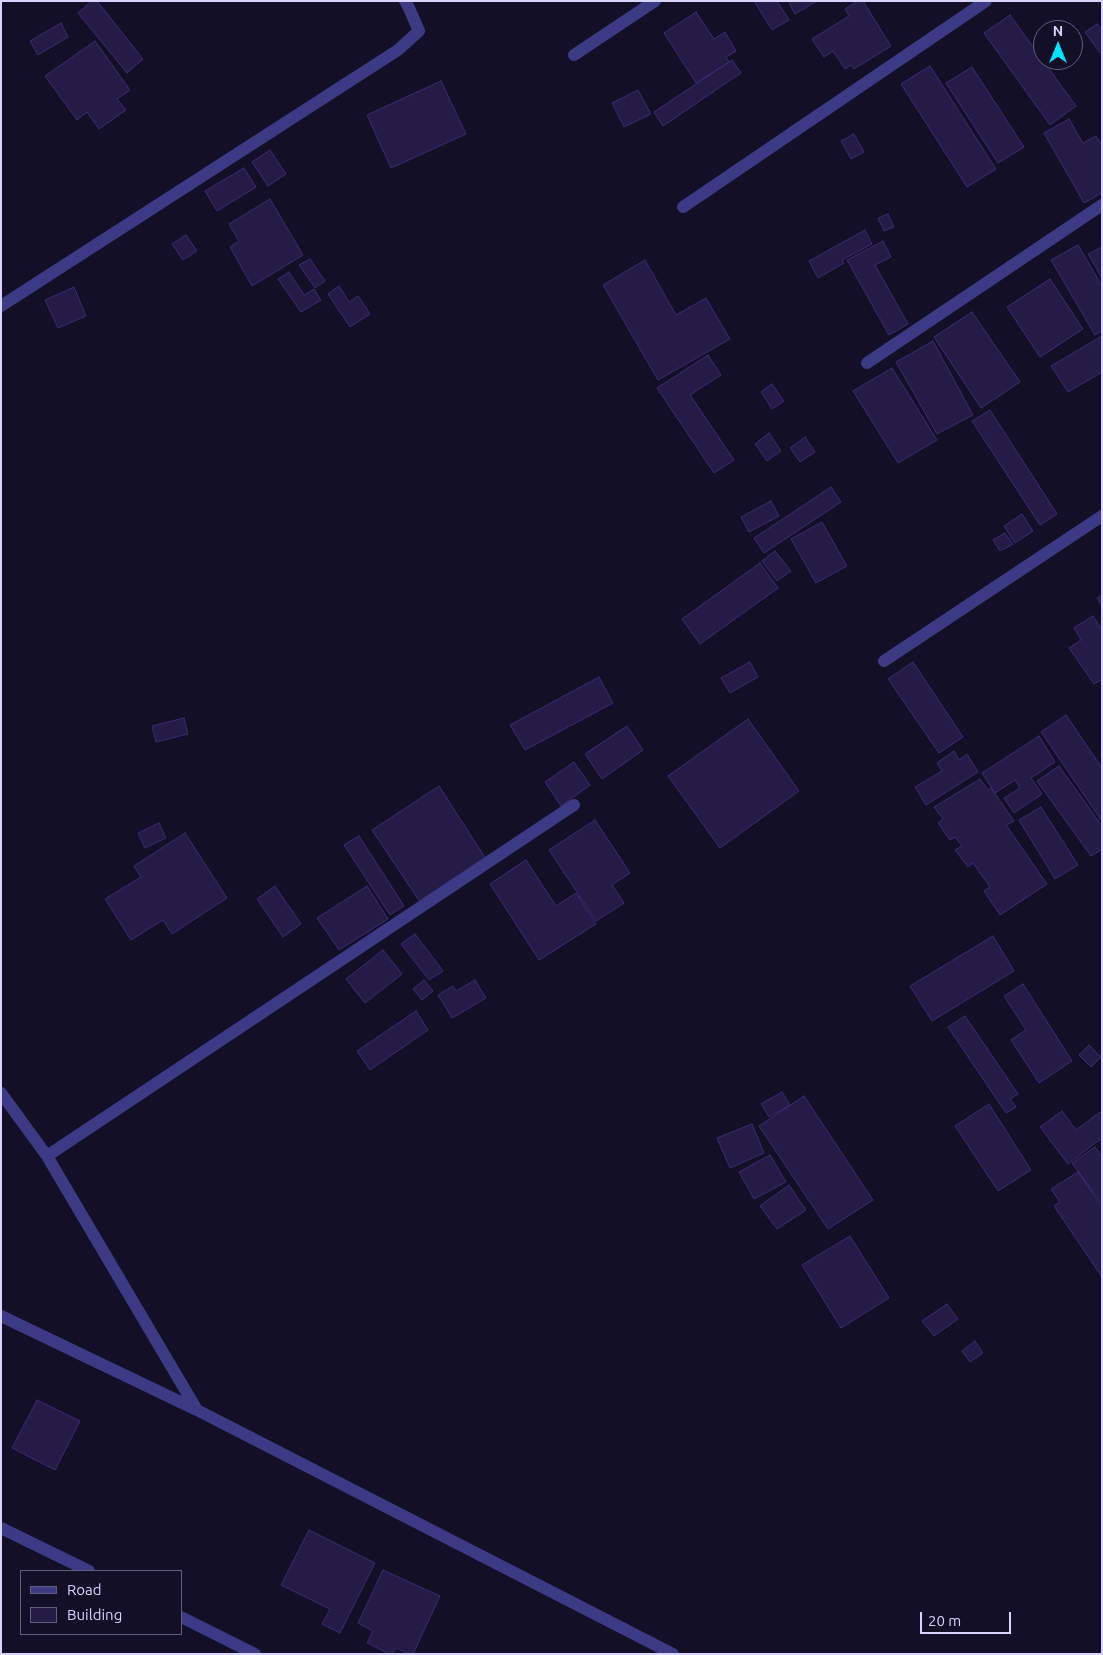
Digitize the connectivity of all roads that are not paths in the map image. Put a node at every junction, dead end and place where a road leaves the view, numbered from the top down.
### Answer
1 (405, 1) edge
2 (655, 1) edge
3 (986, 1) edge
4 (574, 55) dead end
5 (1102, 205) edge
6 (683, 207) dead end
7 (1, 306) edge
8 (867, 363) dead end
9 (1102, 516) edge
10 (884, 661) dead end
11 (574, 805) dead end
12 (1, 1093) edge
13 (46, 1156) junction
14 (1, 1316) edge
15 (197, 1410) junction
16 (1, 1528) edge
17 (87, 1570) edge
18 (182, 1618) edge
19 (255, 1654) edge
20 (673, 1654) edge

1 - 7 street
2 - 4 street
3 - 6 street
5 - 8 street
9 - 10 street
11 - 13 street
12 - 13 street
13 - 15 street
14 - 15 street
15 - 20 street
16 - 17 street
18 - 19 street

